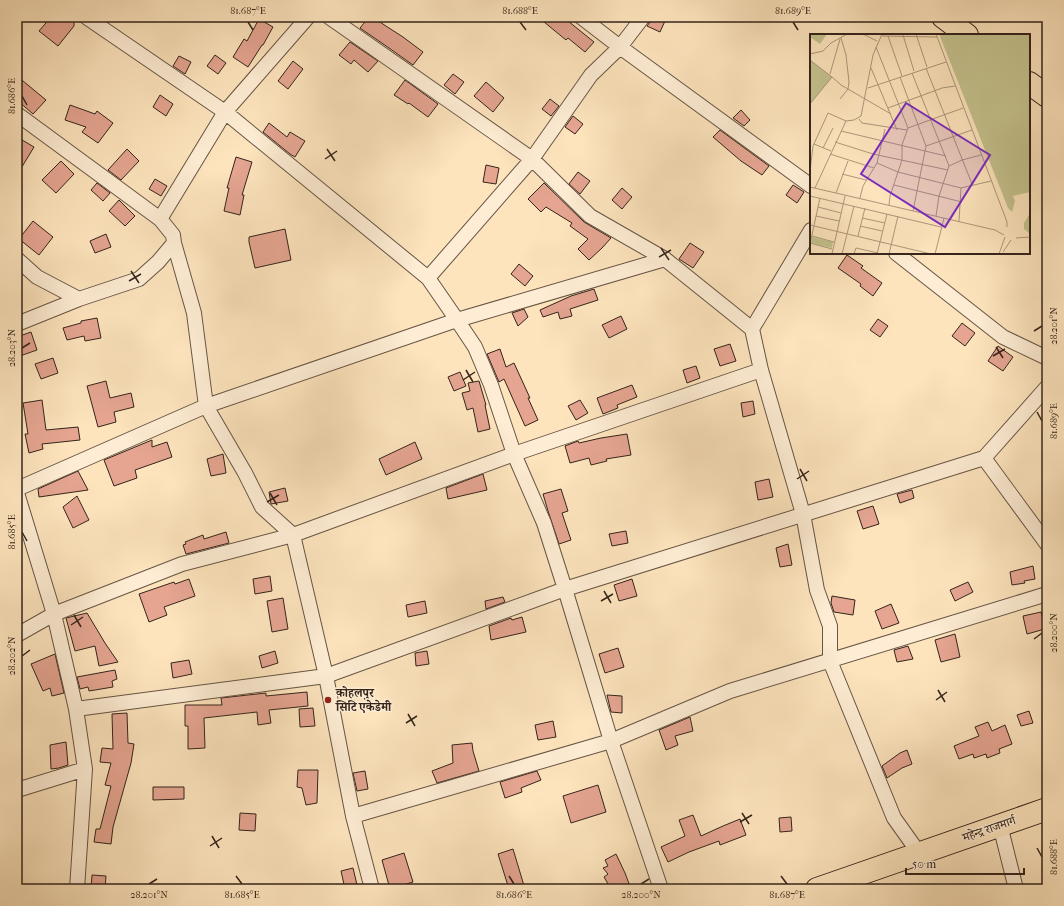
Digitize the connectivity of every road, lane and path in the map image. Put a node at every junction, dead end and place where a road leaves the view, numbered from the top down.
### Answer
1 (86, 17) edge
2 (308, 17) edge
3 (329, 17) edge
4 (581, 17) edge
5 (643, 17) edge
6 (944, 17) edge
7 (966, 34) edge
8 (620, 47) junction
9 (1030, 83) edge
10 (1047, 96) edge
11 (225, 112) junction
12 (17, 114) edge
13 (532, 159) junction
14 (810, 185) edge
15 (160, 219) junction
16 (810, 232) edge
17 (174, 243) junction
18 (897, 254) edge
19 (17, 259) edge
20 (665, 259) junction
21 (428, 278) junction
22 (79, 299) junction
23 (457, 320) junction
24 (17, 324) edge
25 (752, 329) junction
26 (1047, 358) edge
27 (762, 370) junction
28 (1047, 388) edge
29 (206, 406) junction
30 (514, 454) junction
31 (984, 458) junction
32 (17, 489) edge
33 (17, 493) edge
34 (803, 514) junction
35 (293, 534) junction
36 (1047, 544) edge
37 (565, 588) junction
38 (1047, 594) edge
39 (54, 614) junction
40 (17, 635) edge
41 (830, 661) junction
42 (326, 676) junction
43 (76, 709) junction
44 (611, 741) junction
45 (85, 769) junction
46 (17, 790) edge
47 (1047, 809) edge
48 (353, 816) junction
49 (1000, 825) junction
50 (919, 853) junction
51 (77, 889) edge
52 (372, 889) edge
53 (661, 889) edge
54 (817, 889) edge
55 (1016, 889) edge

1 - 11 street
2 - 11 street
3 - 13 street
4 - 8 street
5 - 8 street
6 - 7 main road
8 - 13 street
8 - 14 street
9 - 10 main road
11 - 15 street
11 - 21 street
12 - 15 street
13 - 20 street
13 - 21 street
15 - 17 street
16 - 25 street
17 - 22 street
17 - 29 street
18 - 26 street
19 - 22 street
20 - 23 street
20 - 25 street
21 - 23 street
22 - 24 street
23 - 29 street
23 - 30 street
25 - 27 street
27 - 30 street
27 - 34 street
28 - 31 street
29 - 32 street
29 - 35 street
30 - 35 street
30 - 37 street
31 - 34 street
31 - 36 street
33 - 39 street
34 - 37 street
34 - 41 street
35 - 39 street
35 - 42 street
37 - 42 street
37 - 44 street
38 - 41 street
39 - 40 street
39 - 43 street
41 - 44 street
41 - 50 street
42 - 43 street
42 - 48 street
43 - 45 street
44 - 48 street
44 - 53 street
45 - 46 street
45 - 51 street
47 - 49 main road, महेन्द्र राजमार्ग
48 - 52 street
49 - 50 main road, महेन्द्र राजमार्ग
49 - 55 street
50 - 54 main road, महेन्द्र राजमार्ग

